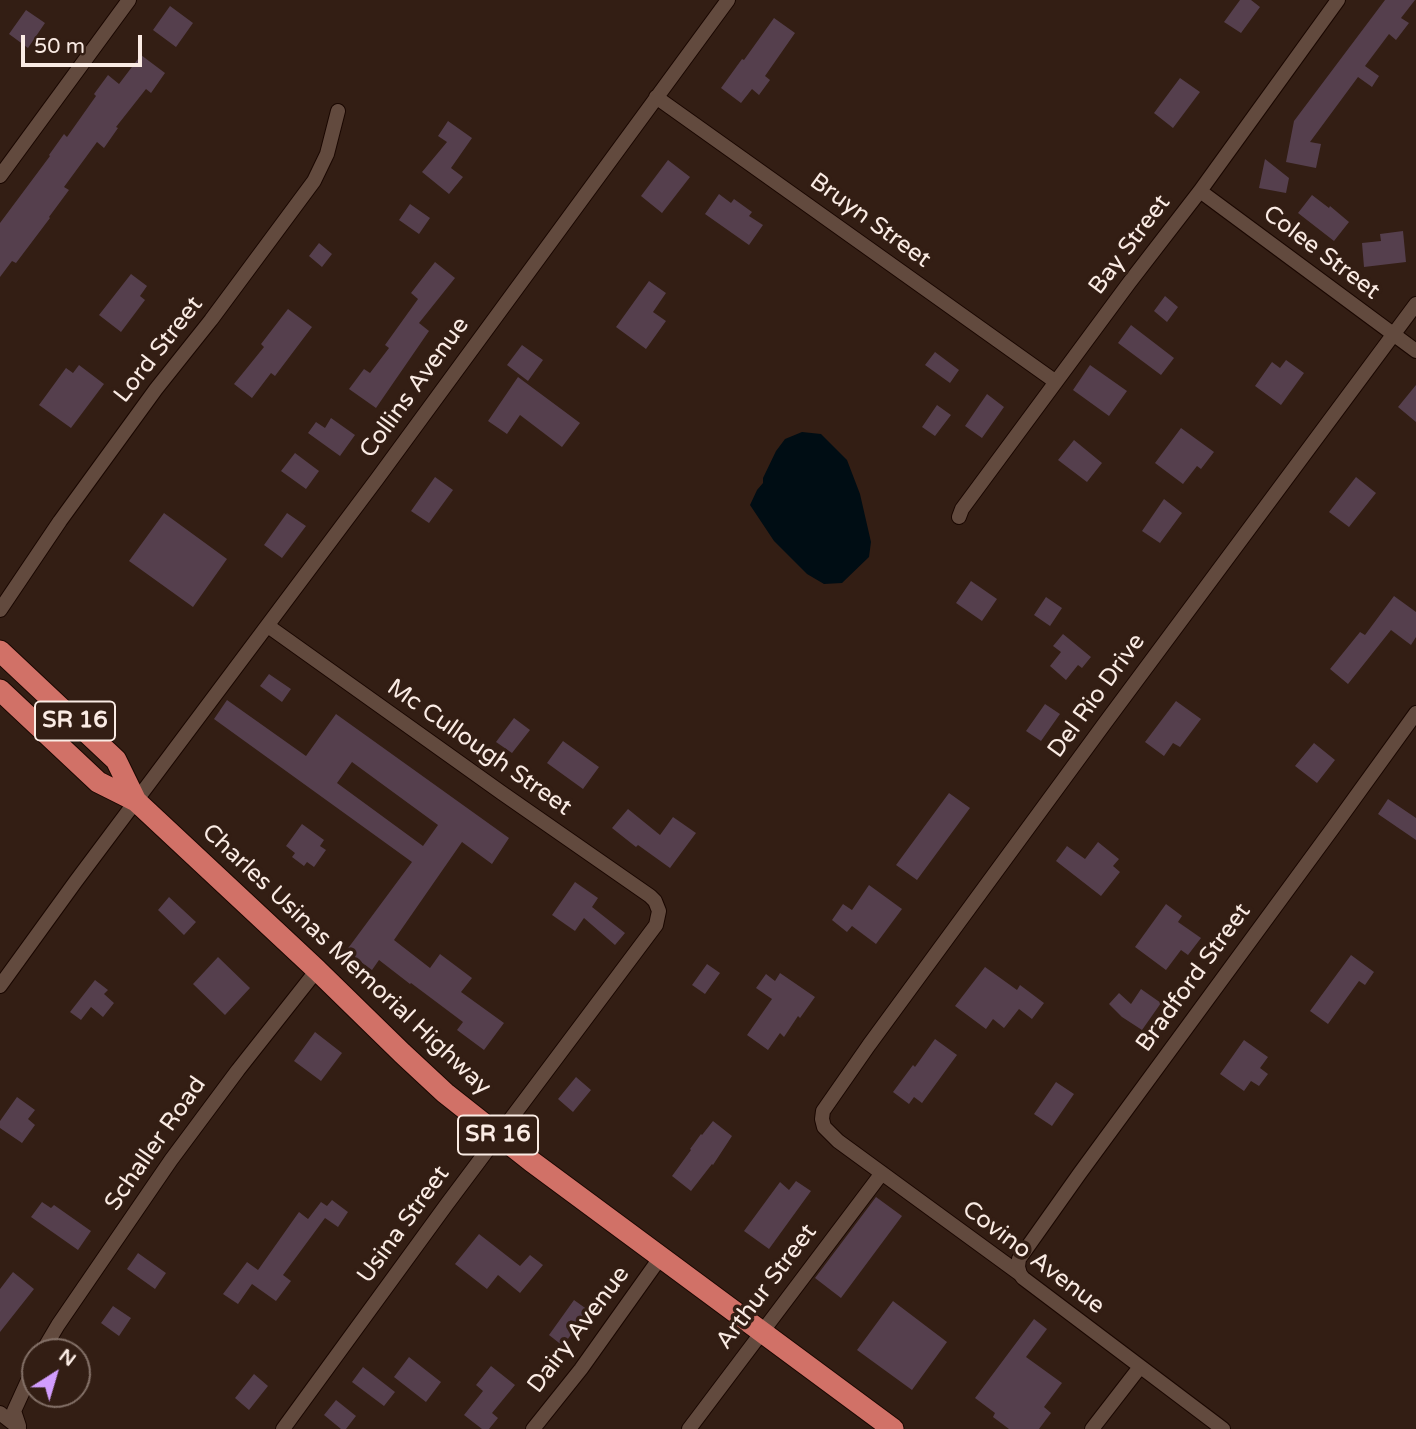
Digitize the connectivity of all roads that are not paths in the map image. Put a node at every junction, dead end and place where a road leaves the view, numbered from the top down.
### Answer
1 (129, 0) edge
2 (728, 0) edge
3 (1338, 0) edge
4 (656, 97) junction
5 (338, 111) dead end
6 (0, 176) edge
7 (1200, 191) junction
8 (1416, 304) edge
9 (1393, 335) junction
10 (1416, 351) edge
11 (1056, 382) junction
12 (959, 517) dead end
13 (0, 610) edge
14 (268, 626) junction
15 (0, 651) edge
16 (0, 691) edge
17 (1416, 713) edge
18 (136, 801) junction
19 (659, 911) joint
20 (317, 970) junction
21 (0, 986) edge
22 (822, 1119) joint
23 (499, 1135) junction
24 (882, 1174) junction
25 (660, 1258) junction
26 (1020, 1274) junction
27 (761, 1332) junction
28 (50, 1338) edge
29 (1140, 1367) junction
30 (21, 1396) edge
31 (0, 1413) edge
32 (19, 1428) edge
33 (283, 1429) edge
34 (533, 1429) edge
35 (689, 1429) edge
36 (893, 1429) edge
37 (1092, 1429) edge
38 (1223, 1429) edge

1 - 6 street
2 - 4 street, Collins Avenue
3 - 7 street, Bay Street
4 - 11 street, Bruyn Street
4 - 14 street, Collins Avenue
5 - 13 street, Lord Street
7 - 9 street, Colee Street
7 - 11 street, Bay Street
8 - 9 street, Del Rio Drive
9 - 10 street, Colee Street
9 - 22 street, Del Rio Drive
11 - 12 street, Bay Street
14 - 18 street, Collins Avenue
14 - 19 street, Mc Cullough Street
15 - 18 highway, Charles Usinas Memorial Highway / SR 16
16 - 18 highway, Charles Usinas Memorial Highway / SR 16
17 - 26 street, Bradford Street
18 - 20 highway, Charles Usinas Memorial Highway / SR 16
18 - 21 street, Collins Avenue
19 - 23 street, Usina Street
20 - 23 highway, Charles Usinas Memorial Highway / SR 16
20 - 28 street, Schaller Road
22 - 24 street, Covino Avenue
23 - 25 highway, Charles Usinas Memorial Highway / SR 16
23 - 33 street, Usina Street
24 - 26 street, Covino Avenue
24 - 27 street, Arthur Street
25 - 27 highway, Charles Usinas Memorial Highway / SR 16
25 - 34 street, Dairy Avenue
26 - 29 street, Covino Avenue
27 - 35 street, Arthur Street
27 - 36 highway, Charles Usinas Memorial Highway / SR 16
29 - 37 street
29 - 38 street, Covino Avenue
30 - 32 street
31 - 32 street

